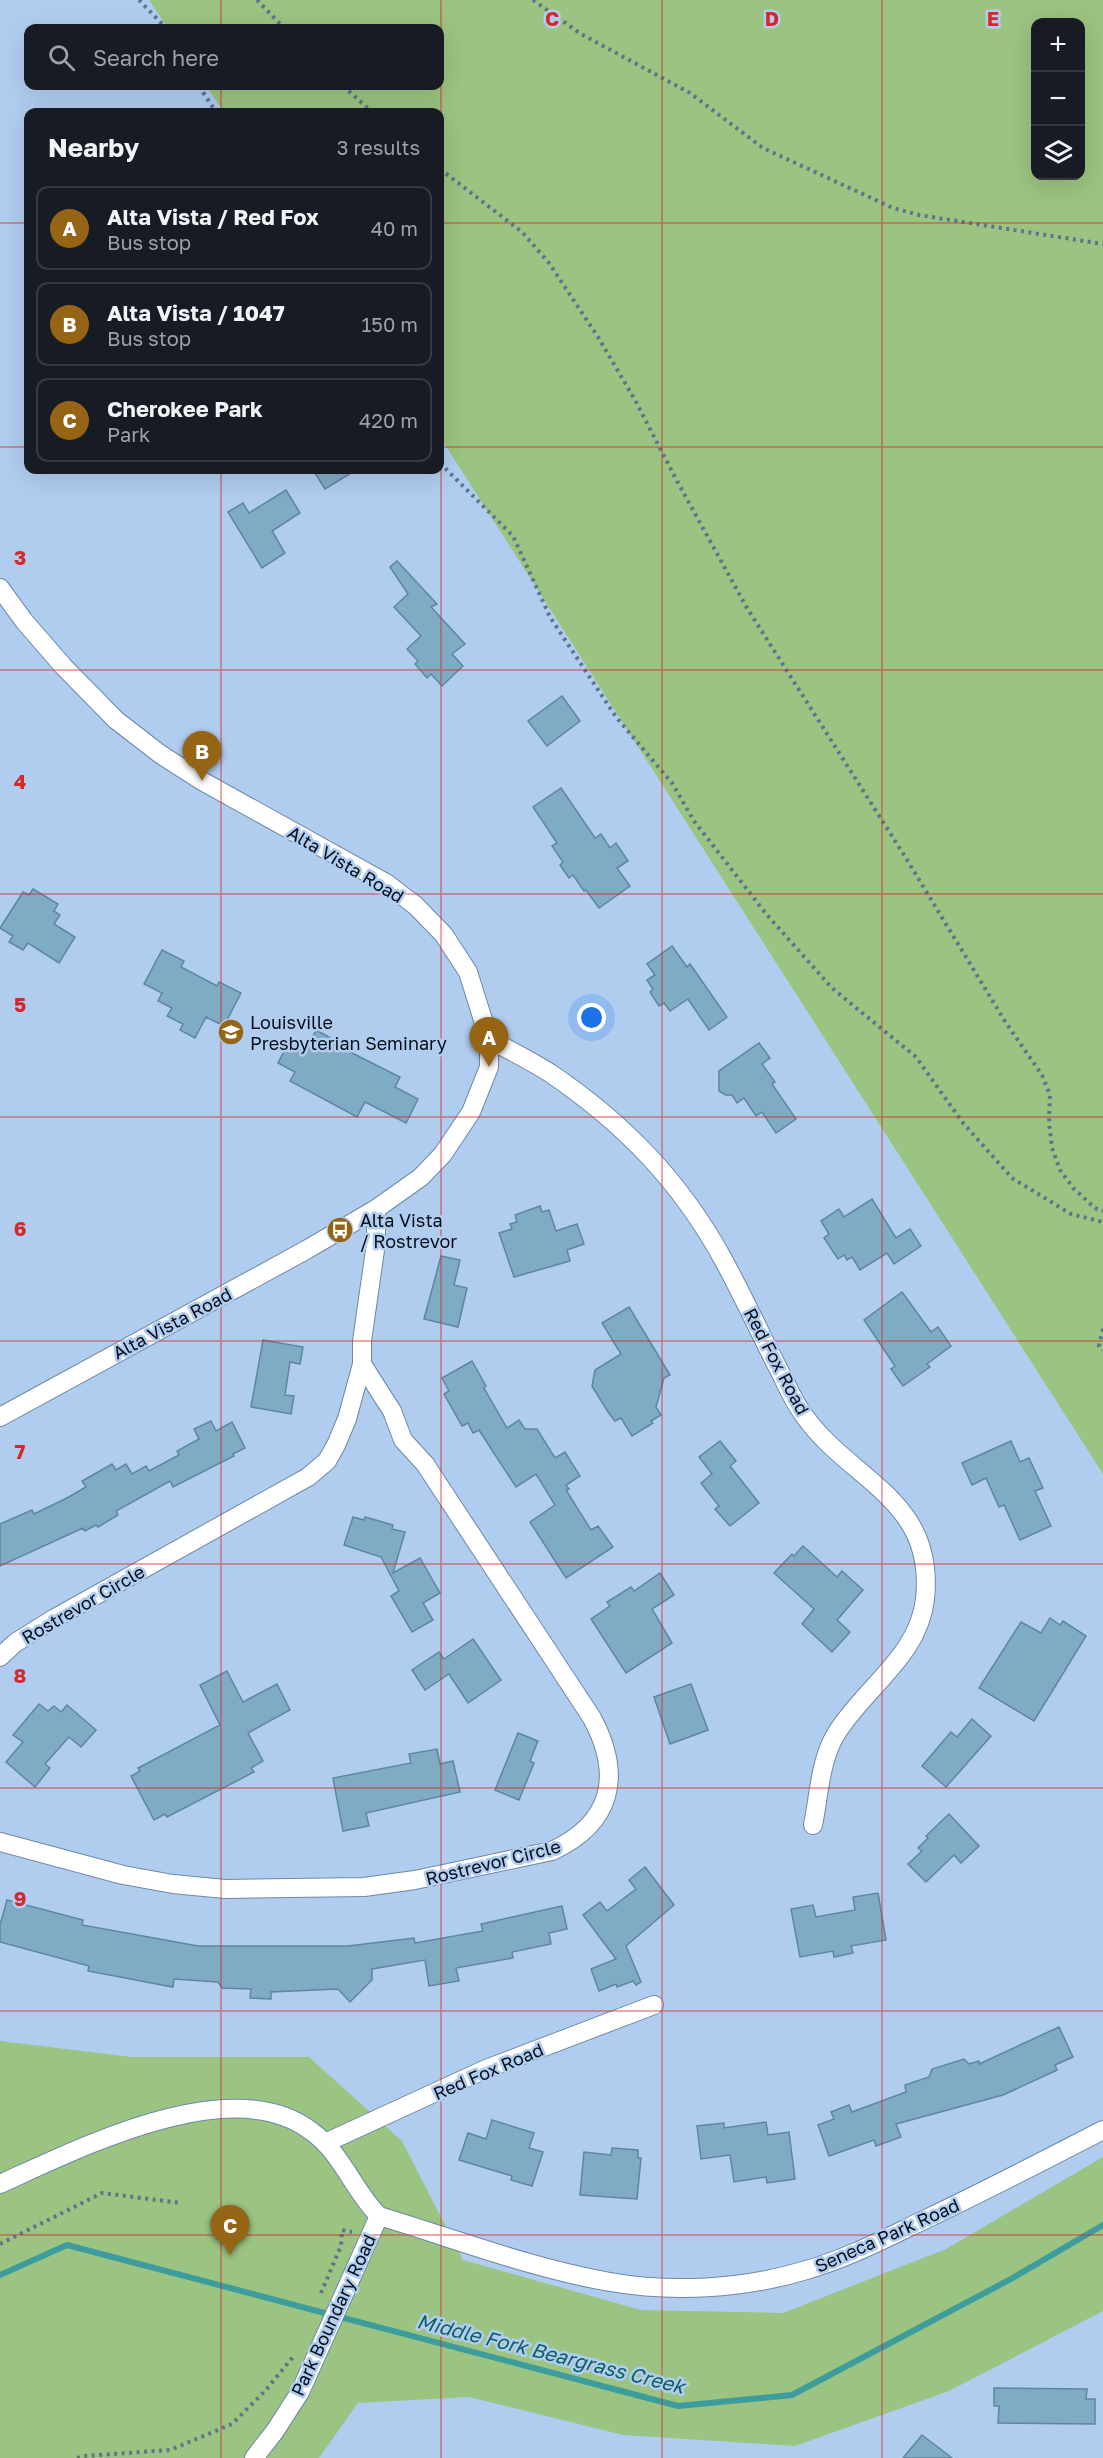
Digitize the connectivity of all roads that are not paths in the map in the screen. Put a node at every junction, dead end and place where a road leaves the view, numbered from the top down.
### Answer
1 (0, 588) edge
2 (489, 1039) junction
3 (376, 1209) junction
4 (362, 1364) junction
5 (0, 1417) edge
6 (0, 1657) edge
7 (813, 1825) dead end
8 (0, 1842) edge
9 (654, 2005) dead end
10 (1103, 2130) edge
11 (325, 2143) junction
12 (0, 2184) edge
13 (379, 2216) junction
14 (254, 2458) edge

1 - 2 street, Alta Vista Road
2 - 3 street, Alta Vista Road
2 - 7 street, Red Fox Road
3 - 4 street, Rostrevor Circle
3 - 5 street, Alta Vista Road
4 - 6 street, Rostrevor Circle
4 - 8 street, Rostrevor Circle
9 - 11 street, Red Fox Road
10 - 13 street, Seneca Park Road
11 - 12 street, Park Boundary Road
11 - 13 street, Park Boundary Road
13 - 14 street, Park Boundary Road

